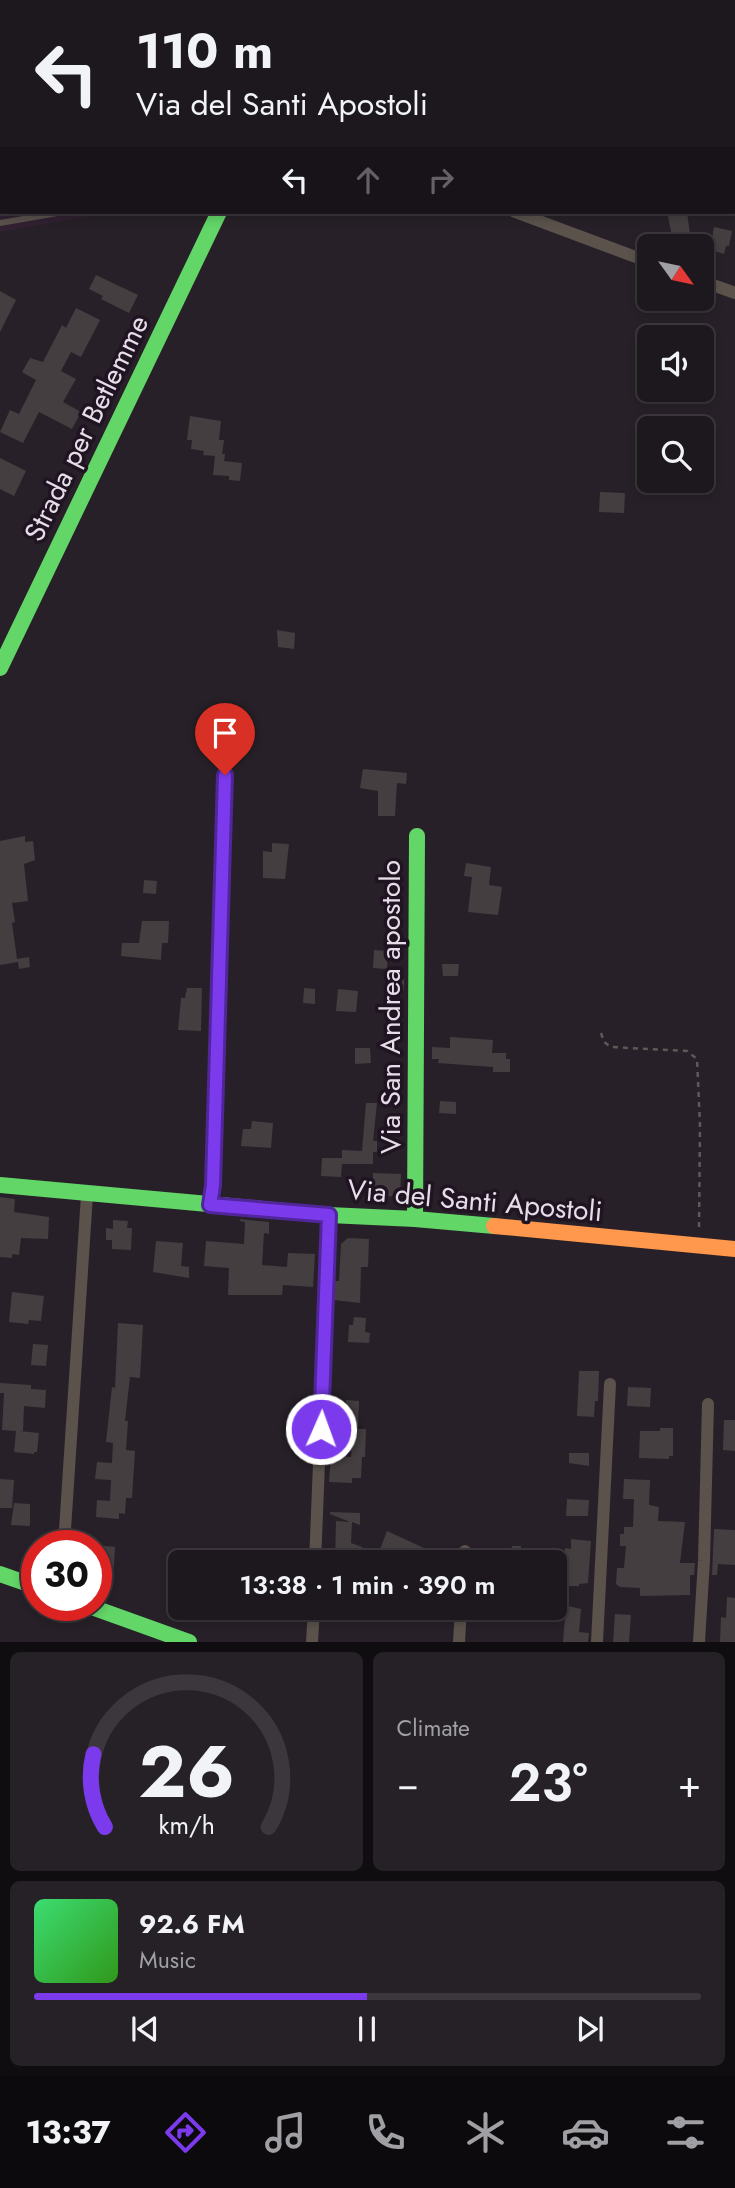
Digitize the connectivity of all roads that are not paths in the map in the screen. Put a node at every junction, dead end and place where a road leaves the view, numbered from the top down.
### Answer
1 (52, 214) edge
2 (218, 214) edge
3 (519, 214) edge
4 (0, 223) edge
5 (637, 258) edge
6 (714, 285) edge
7 (735, 293) edge
8 (0, 668) edge
9 (225, 775) dead end
10 (417, 836) dead end
11 (0, 1185) edge
12 (88, 1195) junction
13 (210, 1205) junction
14 (329, 1215) junction
15 (415, 1219) junction
16 (735, 1249) edge
17 (610, 1384) dead end
18 (708, 1404) dead end
19 (65, 1530) edge
20 (316, 1550) edge
21 (0, 1574) edge
22 (21, 1581) edge
23 (112, 1614) edge
24 (313, 1620) edge
25 (460, 1620) edge
26 (189, 1642) edge
27 (312, 1642) edge
28 (459, 1642) edge
29 (597, 1642) edge
30 (699, 1642) edge

1 - 4 lane
2 - 8 street, Strada per Betlemme
3 - 5 street
6 - 7 street
9 - 13 street
10 - 15 street, Via San Andrea apostolo
11 - 12 street, Via del Santi Apostoli
12 - 13 street, Via del Santi Apostoli
12 - 19 street
13 - 14 street, Via del Santi Apostoli
14 - 15 street, Via del Santi Apostoli
14 - 20 street
15 - 16 street, Via del Santi Apostoli
17 - 29 street
18 - 30 street
21 - 22 street
23 - 26 street
24 - 27 street
25 - 28 street

